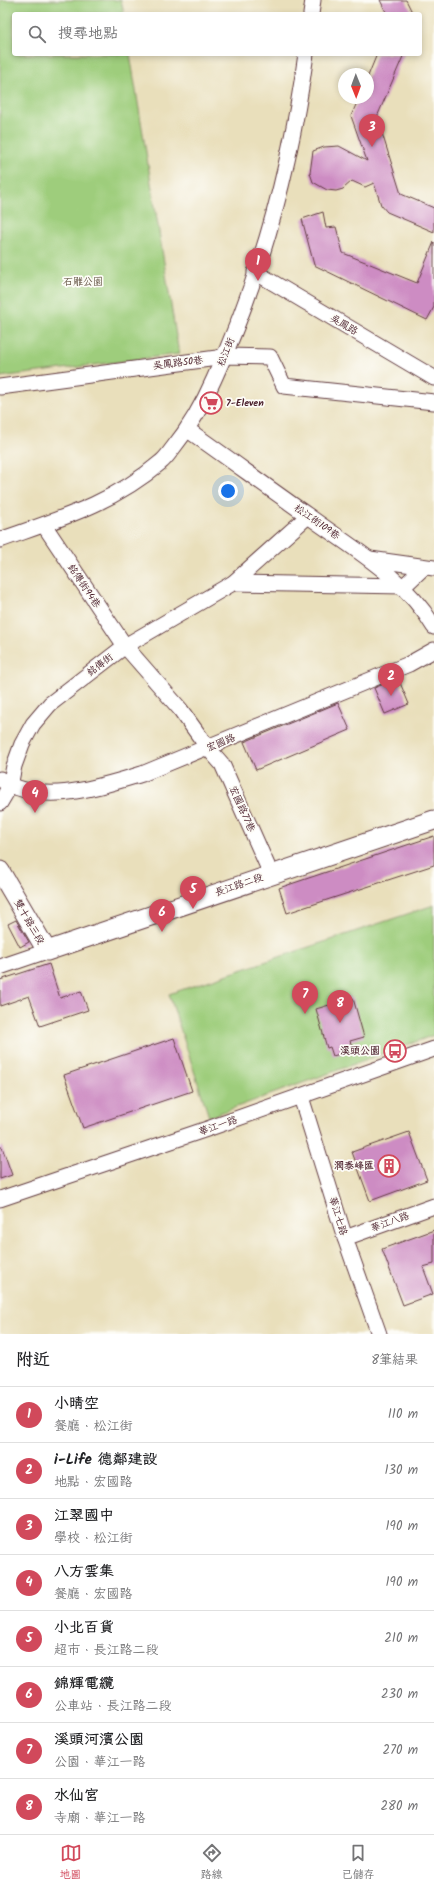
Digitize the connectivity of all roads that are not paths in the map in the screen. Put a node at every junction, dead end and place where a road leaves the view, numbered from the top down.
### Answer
1 (313, 0) edge
2 (311, 12) edge
3 (306, 56) edge
4 (255, 272) junction
5 (224, 356) junction
6 (434, 378) edge
7 (0, 387) edge
8 (434, 402) edge
9 (188, 430) junction
10 (308, 516) junction
11 (44, 525) junction
12 (0, 540) edge
13 (368, 558) junction
14 (428, 568) edge
15 (232, 583) junction
16 (404, 586) junction
17 (434, 626) edge
18 (125, 646) junction
19 (434, 650) edge
20 (208, 748) junction
21 (5, 782) edge
22 (0, 802) edge
23 (434, 820) edge
24 (0, 871) edge
25 (271, 874) junction
26 (47, 952) junction
27 (0, 968) edge
28 (434, 1049) edge
29 (301, 1097) junction
30 (0, 1199) edge
31 (434, 1206) edge
32 (345, 1238) junction
33 (379, 1334) edge

1 - 2 street
3 - 4 street, 松江街
4 - 5 street, 松江街
4 - 6 street, 吳鳳路
5 - 7 street, 吳鳳路50巷
5 - 8 street, 吳鳳路50巷
5 - 9 street, 松江街
9 - 10 street, 松江街109巷
9 - 11 street, 松江街
10 - 13 street, 松江街109巷
10 - 15 street, 銘傳街
11 - 12 street, 松江街
11 - 18 street, 銘傳街94巷
13 - 14 street
13 - 16 street, 松江街109巷
14 - 16 street
15 - 16 street
15 - 18 street, 銘傳街
16 - 17 street, 松江街109巷
18 - 20 street, 銘傳街94巷
18 - 21 street, 銘傳街
19 - 20 street, 宏國路
20 - 21 street, 宏國路
20 - 25 street, 宏國路77巷
21 - 22 street, 銘傳街
23 - 25 street, 長江路二段
24 - 26 street, 雙十路三段
25 - 26 street, 長江路二段
26 - 27 street, 長江路二段
28 - 29 street, 華江一路
29 - 30 street, 華江一路
29 - 32 street, 華江七路
31 - 32 street, 華江八路
32 - 33 street, 華江七路

